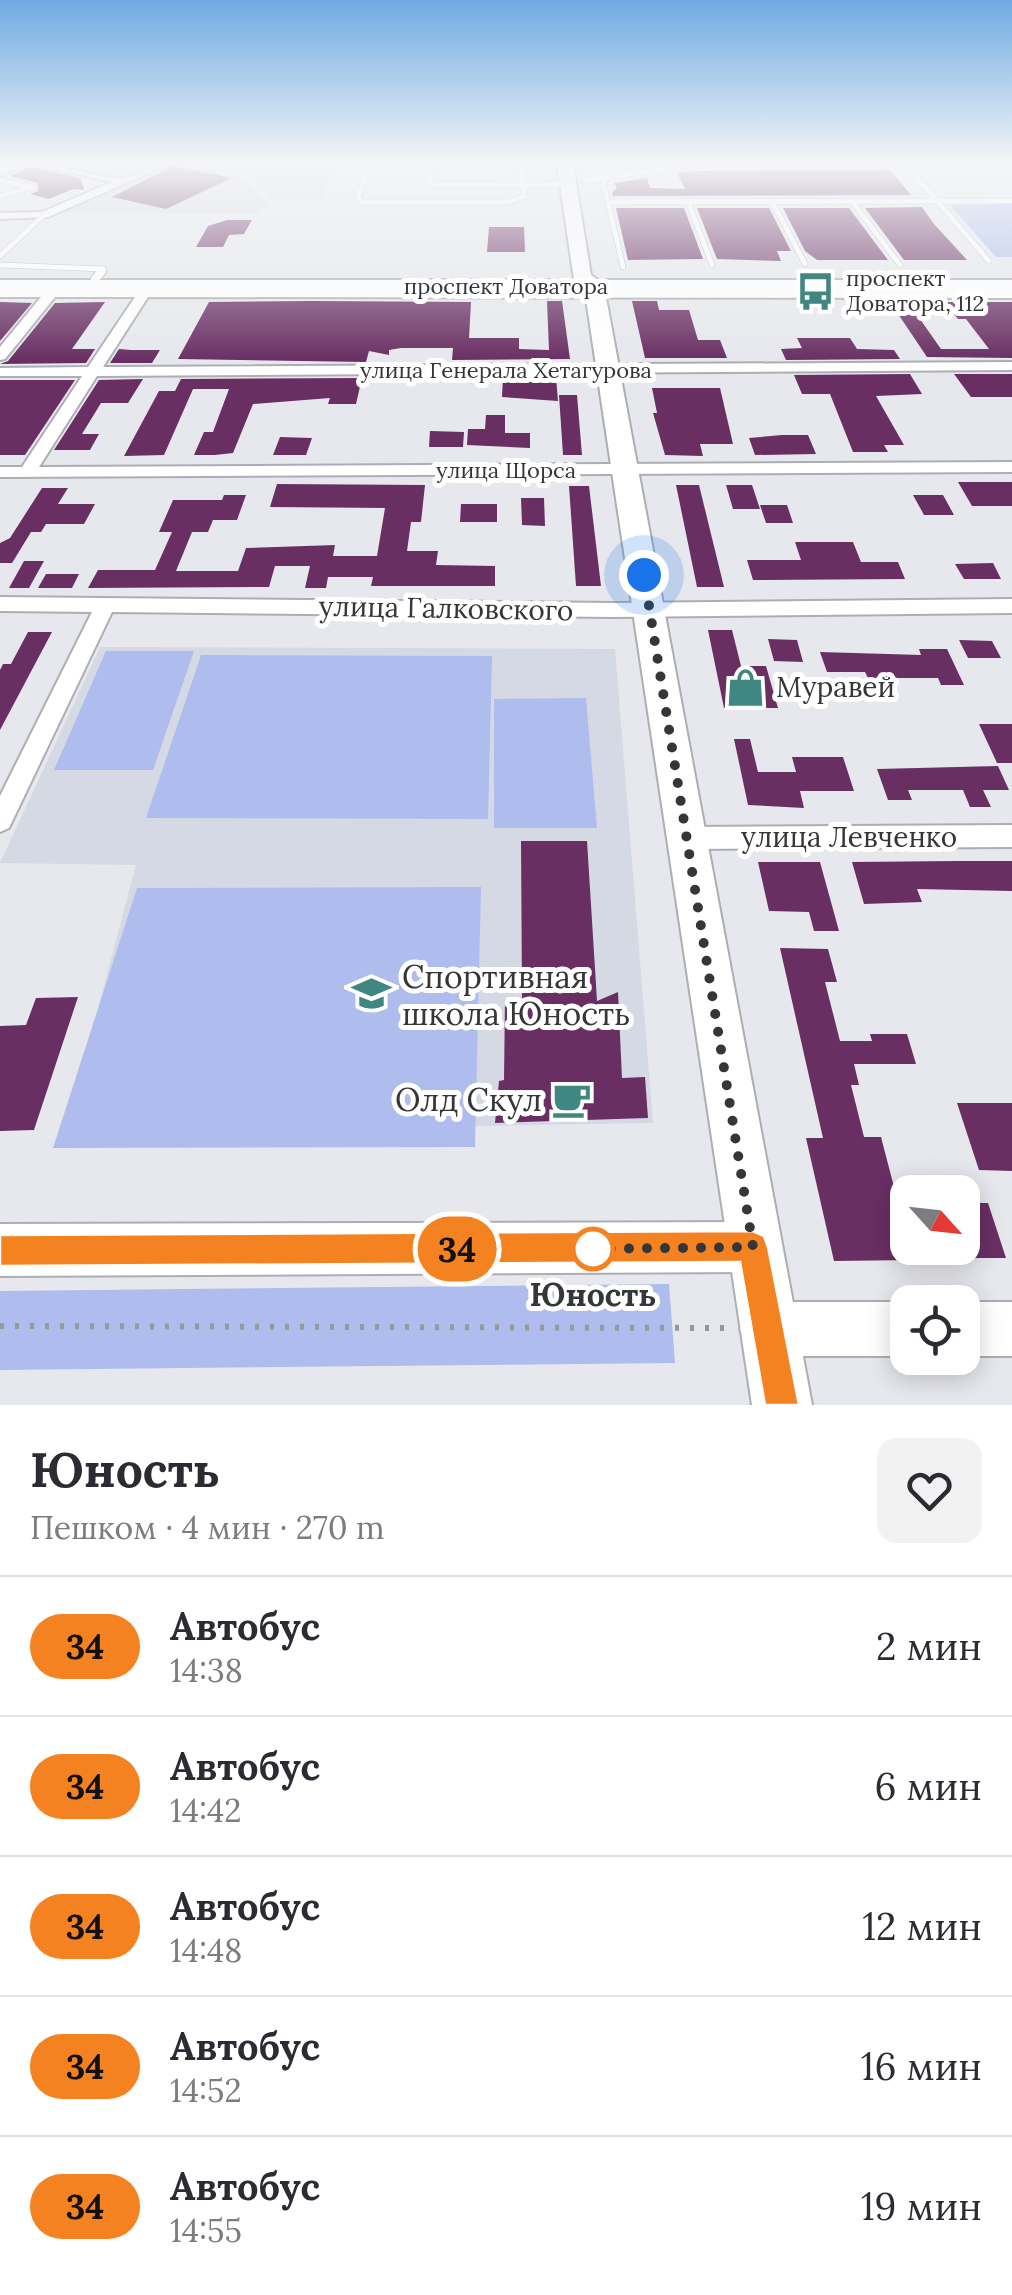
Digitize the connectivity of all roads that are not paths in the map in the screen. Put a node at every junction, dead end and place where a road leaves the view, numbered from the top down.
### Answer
1 (29, 230) edge
2 (590, 230) edge
3 (605, 230) edge
4 (699, 230) edge
5 (787, 230) edge
6 (873, 230) edge
7 (962, 230) edge
8 (0, 256) edge
9 (989, 261) dead end
10 (712, 264) dead end
11 (806, 264) dead end
12 (0, 265) edge
13 (900, 265) dead end
14 (1012, 277) edge
15 (94, 279) junction
16 (599, 281) junction
17 (0, 286) edge
18 (1012, 286) edge
19 (144, 292) junction
20 (51, 293) junction
21 (1012, 294) edge
22 (0, 356) edge
23 (1012, 366) edge
24 (608, 370) junction
25 (0, 372) edge
26 (93, 372) junction
27 (1012, 467) edge
28 (625, 469) junction
29 (0, 472) edge
30 (28, 472) junction
31 (0, 604) edge
32 (105, 605) junction
33 (1012, 606) edge
34 (650, 610) junction
35 (0, 821) edge
36 (1012, 836) edge
37 (686, 838) junction
38 (753, 1247) junction
39 (0, 1250) edge
40 (767, 1329) junction
41 (890, 1329) edge
42 (980, 1329) edge
43 (1012, 1329) edge
44 (782, 1405) edge

1 - 8 lane
2 - 16 main road
3 - 16 lane
4 - 10 lane
5 - 11 lane
6 - 13 lane
7 - 9 lane
12 - 15 lane
14 - 16 main road, проспект Доватора
15 - 16 main road, проспект Доватора
15 - 17 main road, проспект Доватора
16 - 17 main road, проспект Доватора
16 - 18 main road, проспект Доватора
16 - 19 street, проспект Доватора
16 - 21 street
16 - 24 main road
17 - 20 street, проспект Доватора
19 - 20 street, проспект Доватора
19 - 26 street
20 - 22 street
23 - 24 street, улица Генерала Хетагурова
24 - 26 street, улица Генерала Хетагурова
24 - 28 main road
25 - 26 street, улица Генерала Хетагурова
26 - 30 street
27 - 28 street, улица Щорса
28 - 30 street, улица Щорса
28 - 34 main road
29 - 30 street, улица Щорса
31 - 32 street, улица Галковского
32 - 34 street, улица Галковского
32 - 35 street
33 - 34 street, улица Галковского
34 - 37 main road
36 - 37 street, улица Левченко
37 - 38 main road
38 - 39 street
38 - 40 main road
40 - 41 street
40 - 44 main road
42 - 43 street

